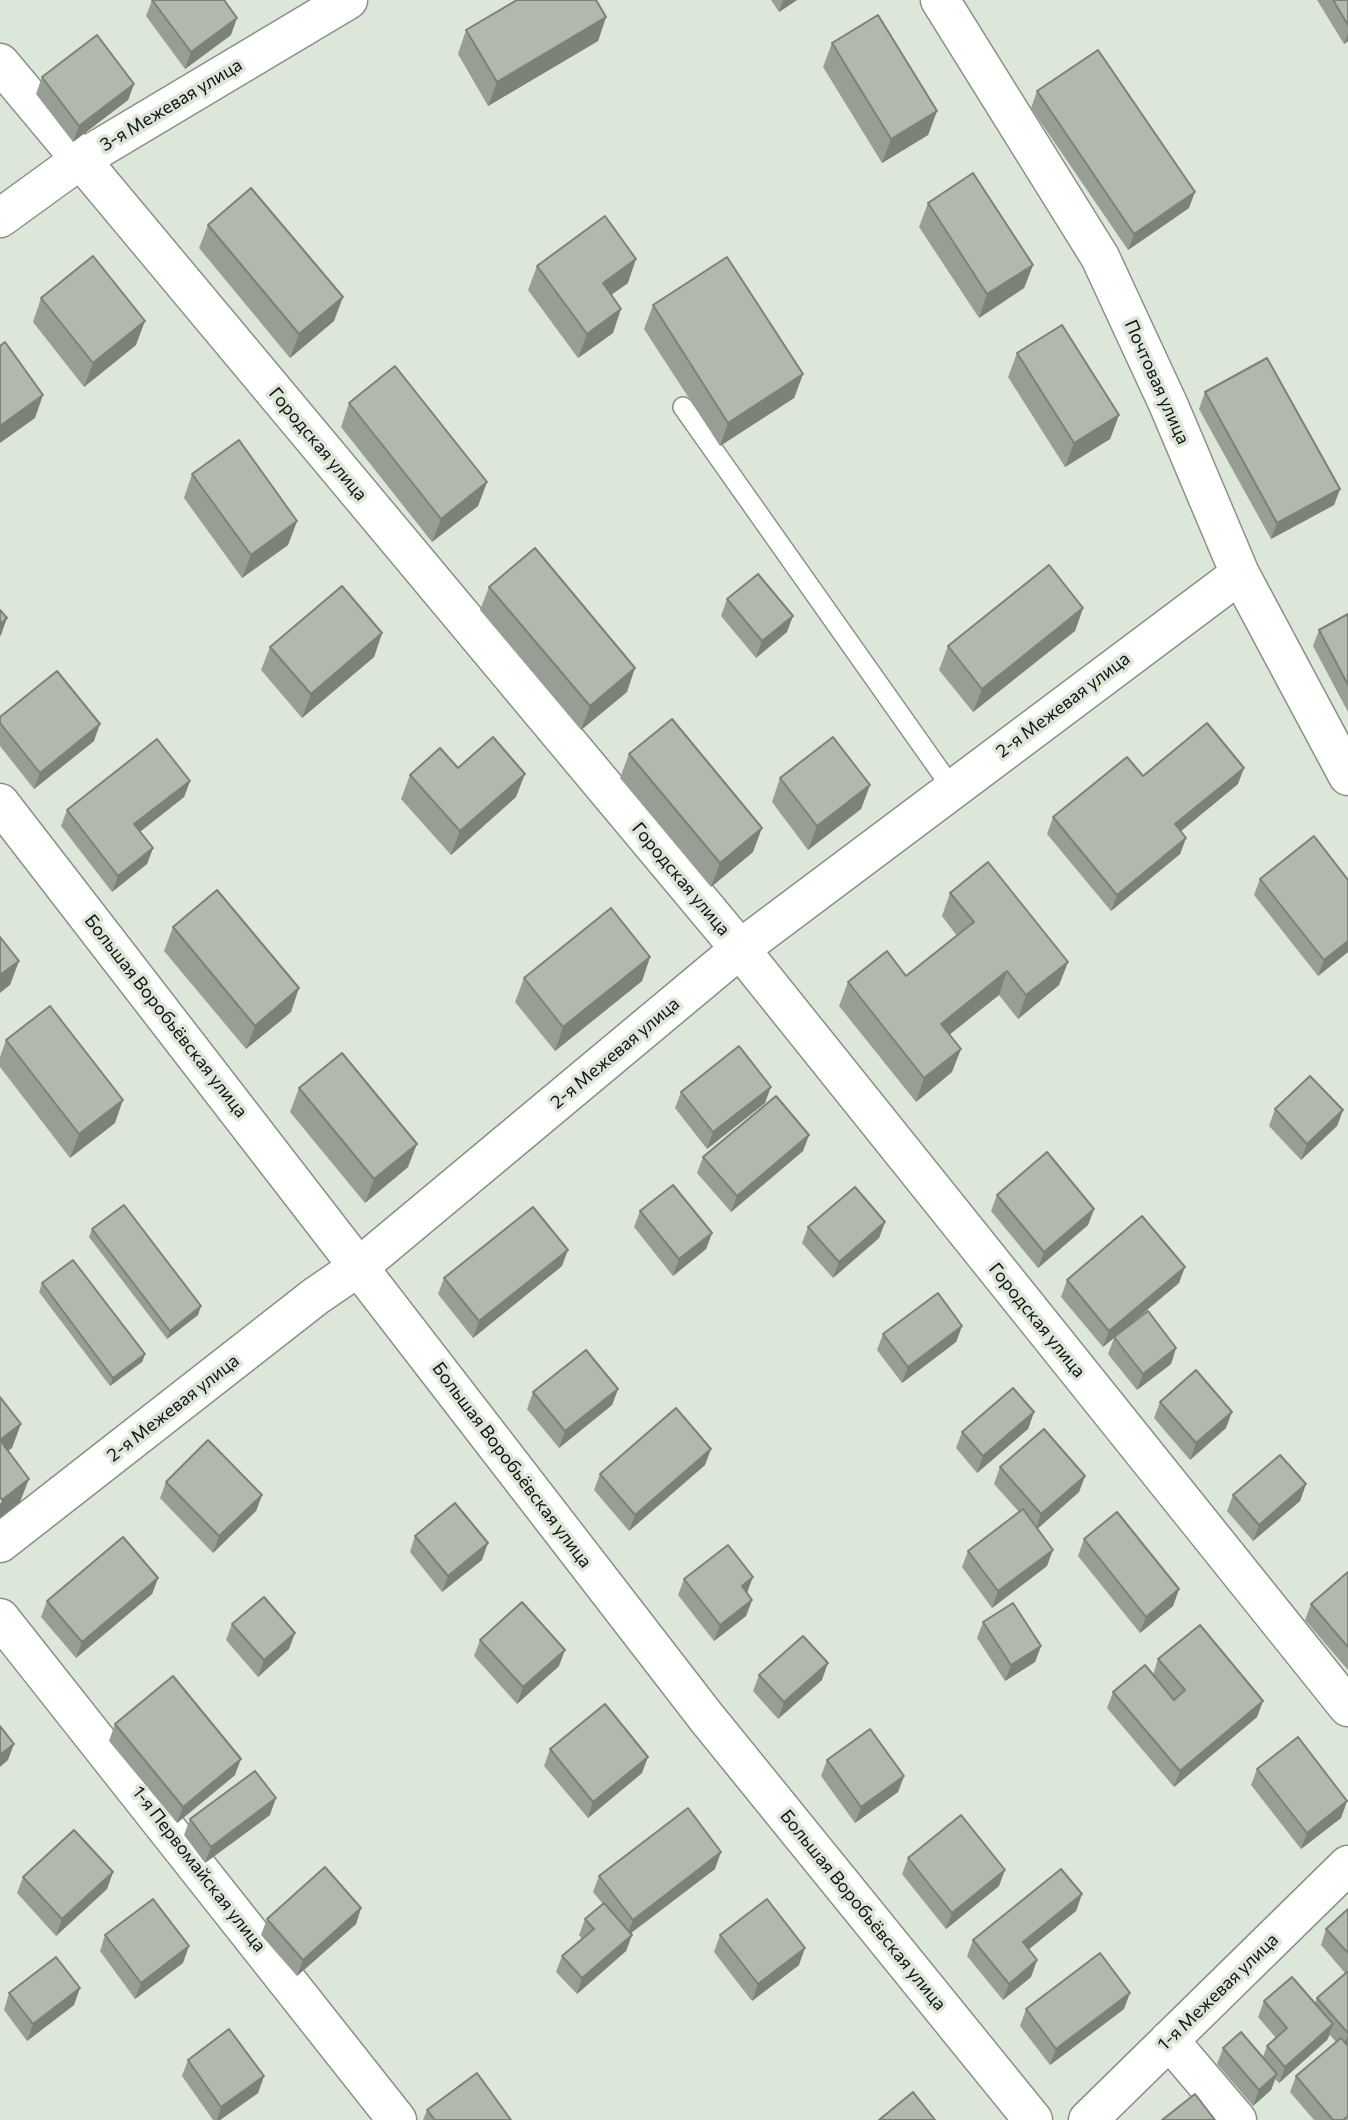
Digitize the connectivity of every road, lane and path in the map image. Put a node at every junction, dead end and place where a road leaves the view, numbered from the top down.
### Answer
1 (348, 0) edge
2 (940, 0) edge
3 (0, 63) edge
4 (80, 160) junction
5 (0, 218) edge
6 (683, 407) dead end
7 (1240, 574) junction
8 (1348, 776) edge
9 (951, 788) junction
10 (0, 803) edge
11 (740, 949) junction
12 (360, 1266) junction
13 (0, 1543) edge
14 (0, 1618) edge
15 (1348, 1707) edge
16 (1348, 1865) edge
17 (1169, 2039) junction
18 (397, 2120) edge
19 (1033, 2120) edge
20 (1088, 2120) edge
21 (1237, 2120) edge

1 - 4 street, 3-я Межевая улица
2 - 7 street, Почтовая улица
3 - 4 street, Городская улица
4 - 5 street, 3-я Межевая улица
4 - 11 street, Городская улица
6 - 9 lane
7 - 8 street, Почтовая улица
7 - 9 street, 2-я Межевая улица
9 - 11 street, 2-я Межевая улица
10 - 12 street, Большая Воробьёвская улица
11 - 12 street, 2-я Межевая улица
11 - 15 street, Городская улица
12 - 13 street, 2-я Межевая улица
12 - 19 street, Большая Воробьёвская улица
14 - 18 street, 1-я Первомайская улица
16 - 17 street, 1-я Межевая улица
17 - 20 street, 1-я Межевая улица
17 - 21 street

